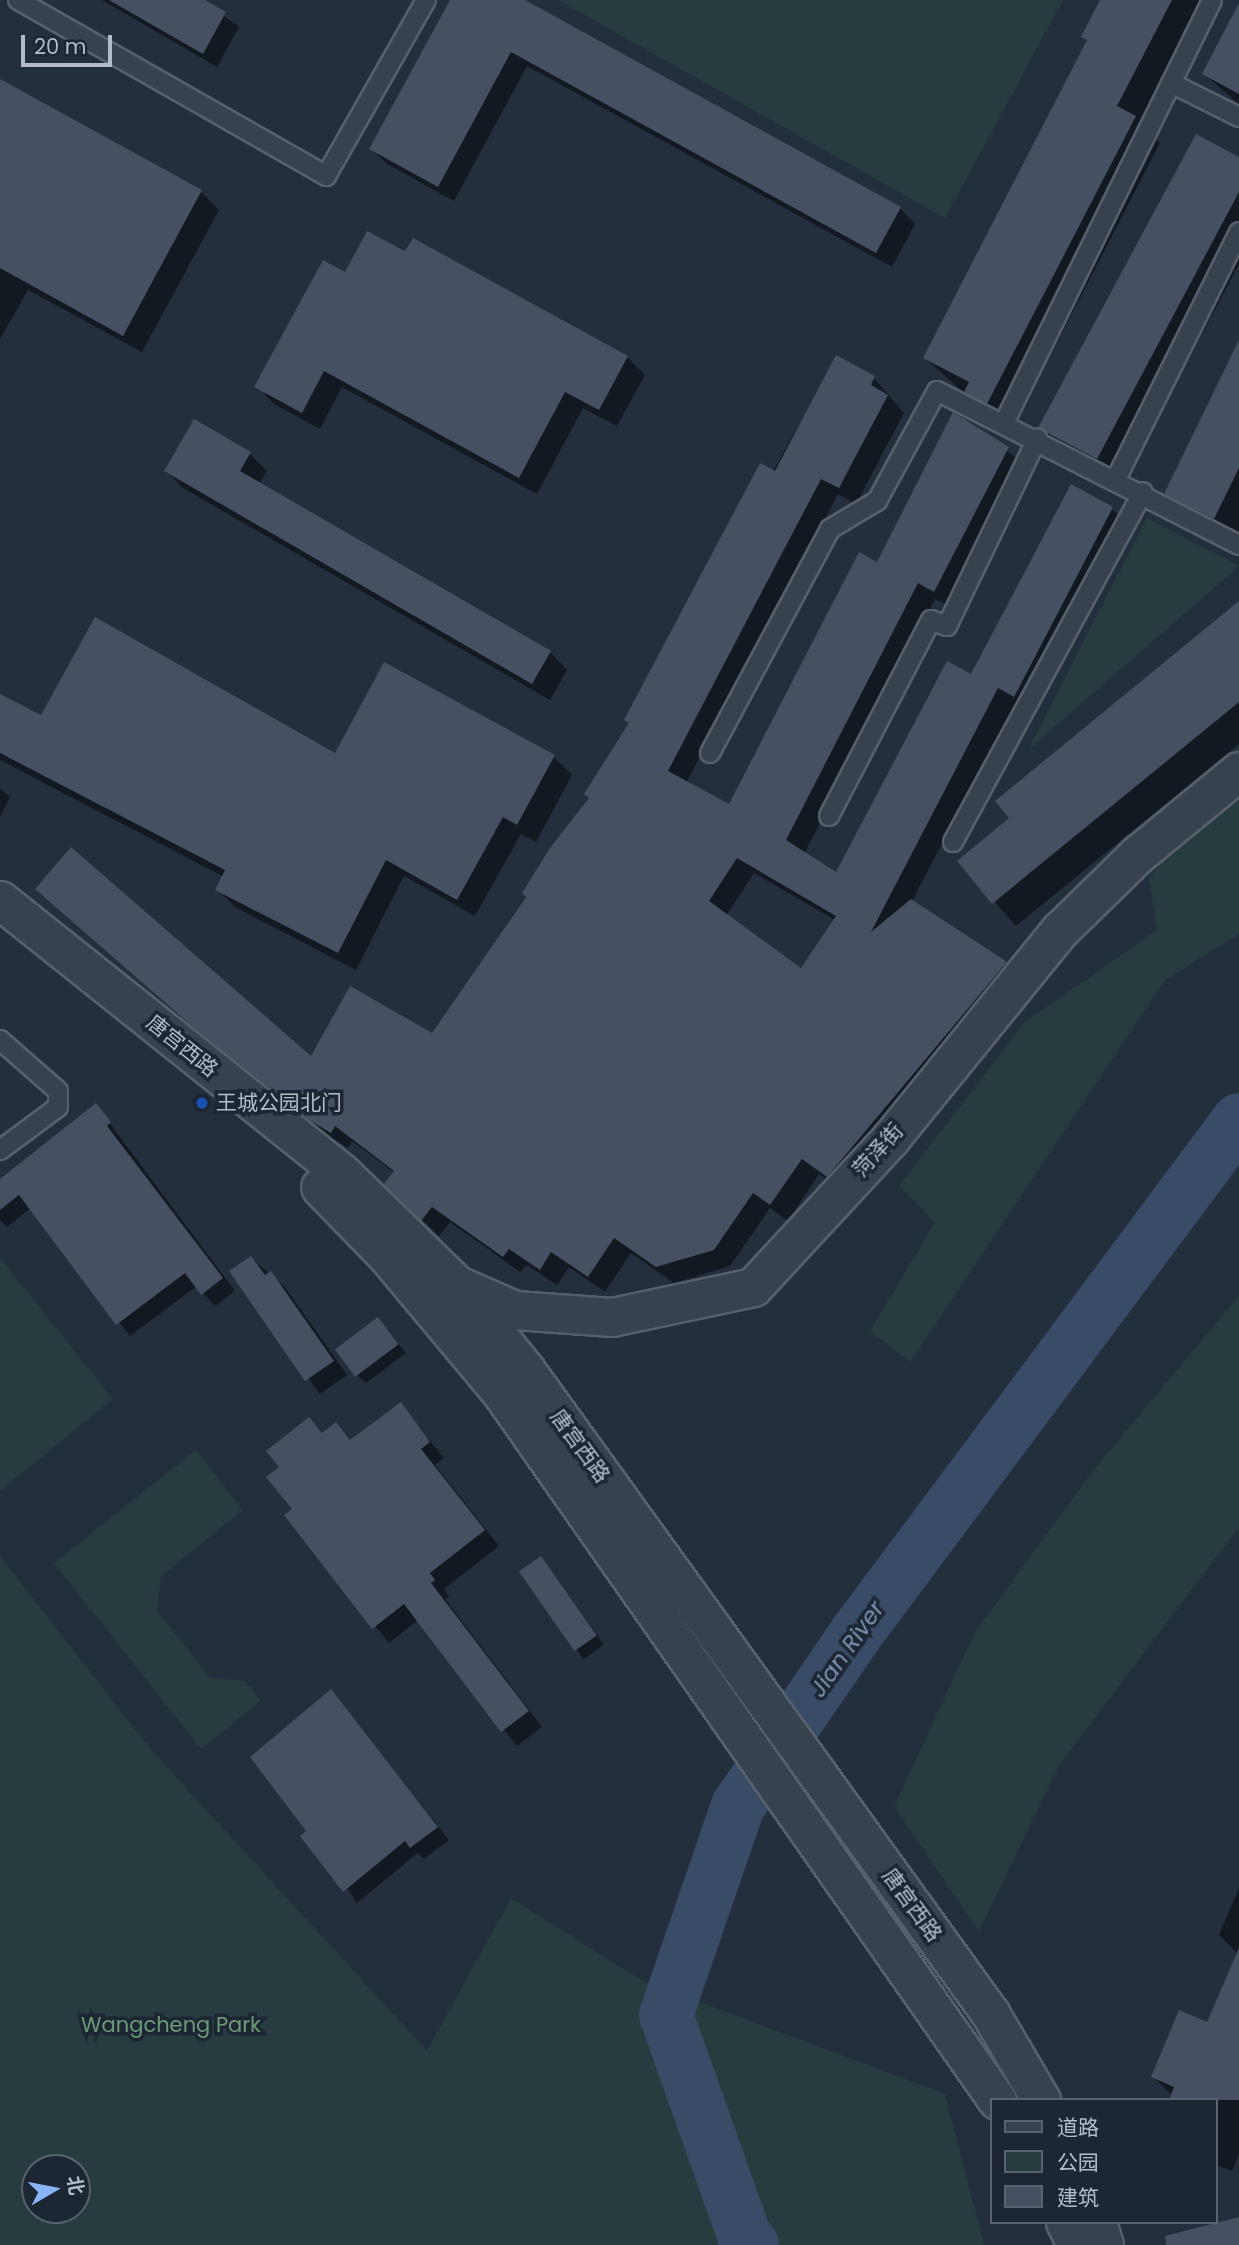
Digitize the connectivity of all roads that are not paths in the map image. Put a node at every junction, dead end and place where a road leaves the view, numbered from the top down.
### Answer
1 (18, 0) edge
2 (426, 0) edge
3 (1212, 0) edge
4 (1171, 83) junction
5 (1239, 117) edge
6 (1239, 232) edge
7 (1004, 422) junction
8 (1037, 439) junction
9 (1116, 479) junction
10 (1143, 492) junction
11 (1237, 537) edge
12 (710, 753) dead end
13 (1239, 771) edge
14 (828, 816) dead end
15 (953, 842) dead end
16 (0, 900) edge
17 (0, 924) edge
18 (0, 1040) edge
19 (0, 1150) edge
20 (442, 1294) junction
21 (512, 1380) junction
22 (996, 2098) edge
23 (1040, 2098) edge
24 (1066, 2224) edge
25 (1098, 2224) edge
26 (1076, 2245) edge
27 (1104, 2245) edge

1 - 2 lane
3 - 4 lane
4 - 5 lane
4 - 7 lane
6 - 9 lane
7 - 8 lane
7 - 12 lane
8 - 9 lane
8 - 14 lane
9 - 10 lane
10 - 11 lane
10 - 15 lane
13 - 20 street, 菏泽街
16 - 20 street, 唐宫西路
17 - 20 street, 唐宫西路
18 - 19 lane
20 - 21 street, 唐宫西路
21 - 22 street, 唐宫西路
21 - 23 street, 唐宫西路
24 - 26 street
25 - 27 street

